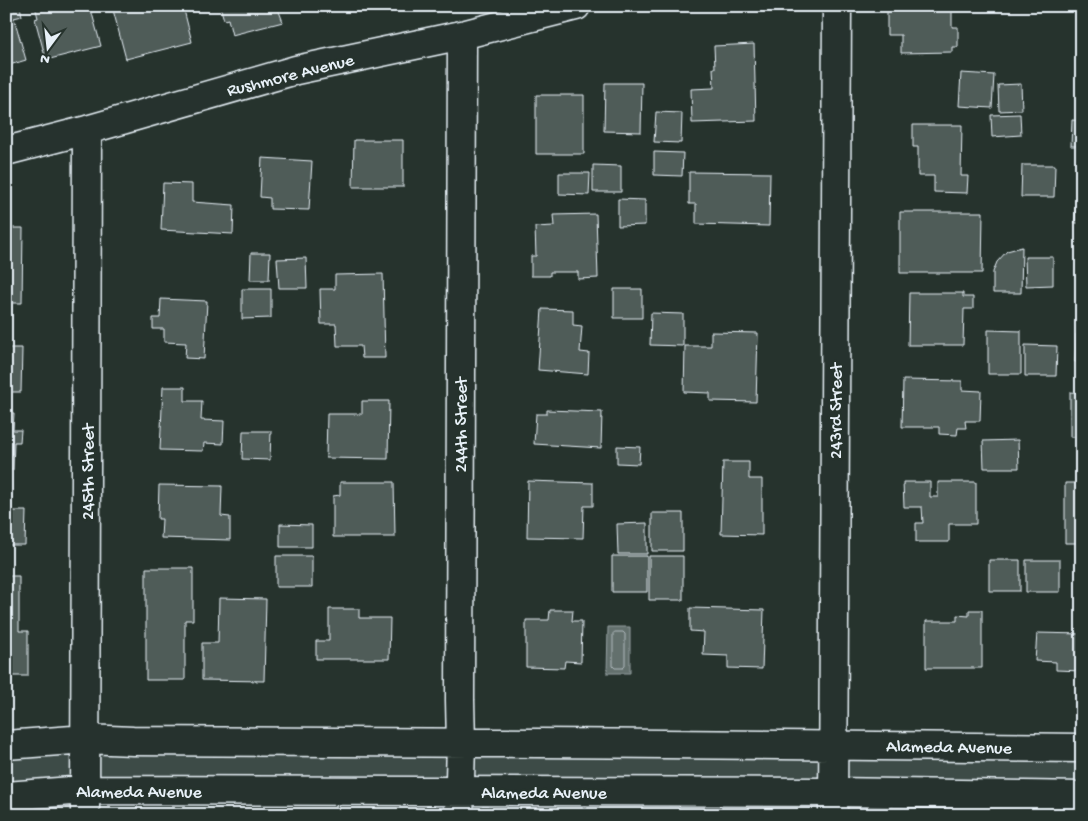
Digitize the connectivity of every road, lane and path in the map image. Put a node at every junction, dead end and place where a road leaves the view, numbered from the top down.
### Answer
1 (576, 6) edge
2 (837, 6) edge
3 (462, 35) junction
4 (87, 130) junction
5 (6, 151) edge
6 (86, 739) junction
7 (461, 744) junction
8 (6, 745) edge
9 (1082, 748) edge
10 (833, 779) edge
11 (6, 796) edge
12 (1082, 796) edge
13 (85, 802) edge
14 (459, 803) edge

1 - 3 street, Rushmore Avenue
2 - 10 street, 243rd Street
3 - 4 street, Rushmore Avenue
3 - 7 street, 244th Street
4 - 5 street, Rushmore Avenue
4 - 6 street, 245th Street
6 - 7 street, Alameda Avenue
6 - 8 street, Alameda Avenue
6 - 13 street, 245th Street
7 - 10 street, Alameda Avenue
7 - 14 street, 244th Street
9 - 10 street, Alameda Avenue
10 - 12 street, Alameda Avenue
10 - 14 street, Alameda Avenue
11 - 13 street, Alameda Avenue
13 - 14 street, Alameda Avenue

